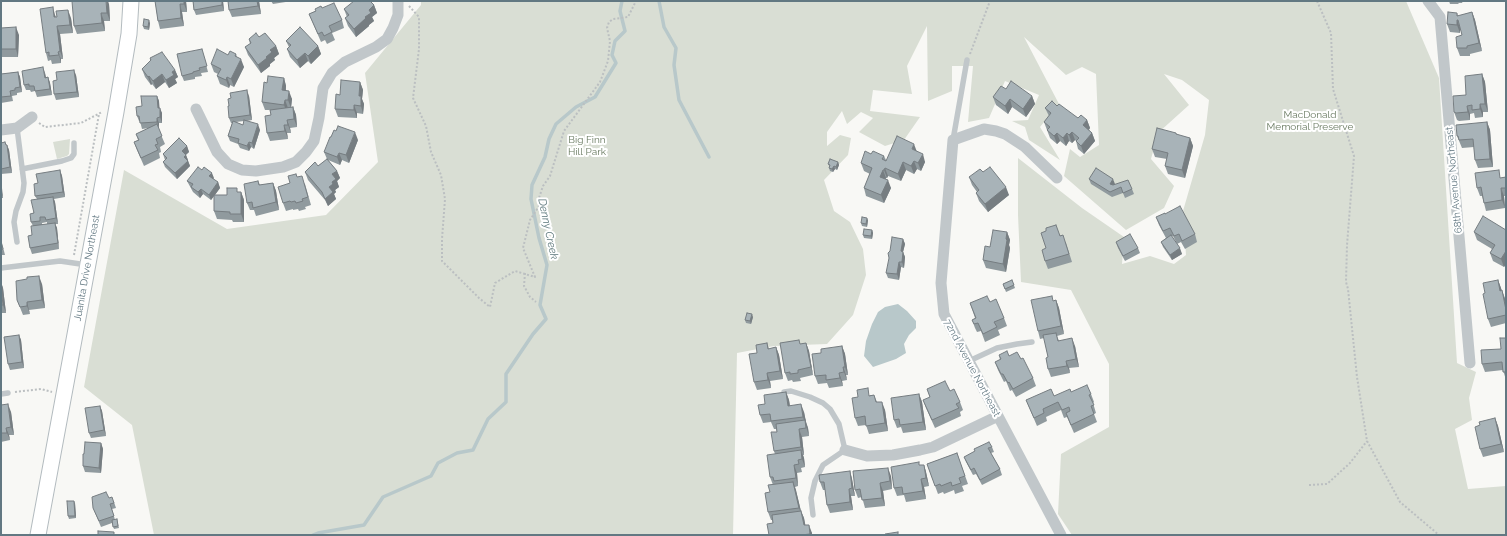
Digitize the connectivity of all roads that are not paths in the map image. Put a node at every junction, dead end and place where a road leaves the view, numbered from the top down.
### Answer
1 (131, 1) edge
2 (402, 1) edge
3 (1428, 1) edge
4 (967, 60) road end
5 (196, 109) dead end
6 (32, 117) road end
7 (17, 128) junction
8 (1, 130) edge
9 (953, 140) junction
10 (74, 144) dead end
11 (22, 169) junction
12 (1058, 178) dead end
13 (17, 242) dead end
14 (80, 263) junction
15 (1, 268) edge
16 (1032, 342) dead end
17 (968, 362) junction
18 (1470, 363) dead end
19 (784, 392) edge
20 (8, 393) road end
21 (1, 394) edge
22 (998, 416) junction
23 (846, 450) junction
24 (813, 515) dead end
25 (38, 535) edge
26 (1061, 535) edge

1 - 14 main road, Juanita Drive Northeast
2 - 5 street
3 - 18 street, 68th Avenue Northeast
4 - 9 lane
6 - 7 street
7 - 8 street
7 - 11 lane
9 - 12 street
9 - 17 street, 72nd Avenue Northeast
10 - 11 lane
11 - 13 lane
14 - 15 lane
14 - 25 main road, Juanita Drive Northeast
16 - 17 lane
17 - 22 street, 72nd Avenue Northeast
19 - 23 lane
20 - 21 lane
22 - 23 street
22 - 26 street, 72nd Avenue Northeast
23 - 24 lane

